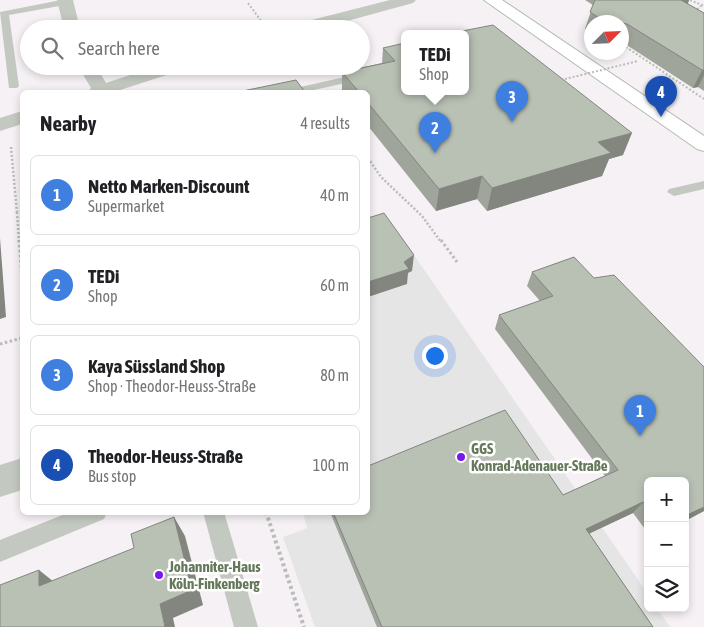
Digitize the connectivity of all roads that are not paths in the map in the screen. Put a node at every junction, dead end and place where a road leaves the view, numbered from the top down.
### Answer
1 (408, 0) edge
2 (492, 0) edge
3 (65, 1) edge
4 (70, 20) edge
5 (334, 20) edge
6 (91, 75) edge
7 (149, 75) edge
8 (349, 75) edge
9 (13, 86) dead end
10 (98, 90) edge
11 (105, 90) edge
12 (300, 90) edge
13 (704, 145) edge
14 (704, 184) edge
15 (674, 192) dead end
16 (20, 475) edge
17 (0, 481) edge
18 (89, 515) edge
19 (213, 515) edge
20 (0, 550) edge
21 (246, 627) edge

1 - 5 street
2 - 13 street
3 - 4 street
3 - 9 lane
6 - 10 street
7 - 11 street
8 - 12 lane
14 - 15 lane
16 - 17 street
18 - 20 lane
19 - 21 lane

